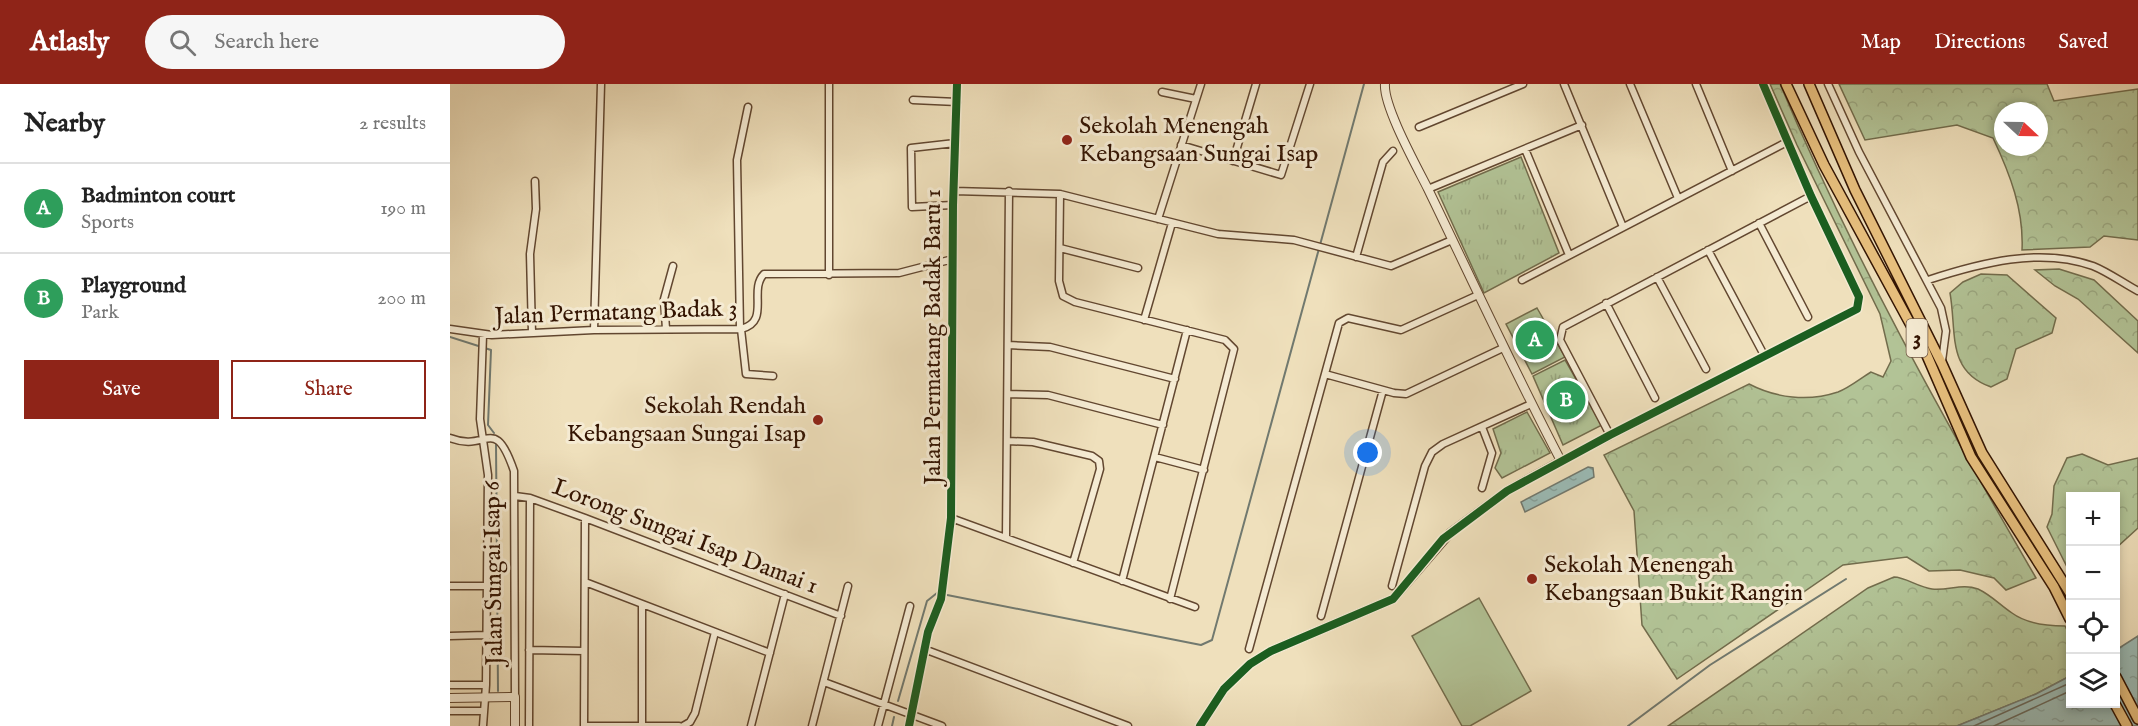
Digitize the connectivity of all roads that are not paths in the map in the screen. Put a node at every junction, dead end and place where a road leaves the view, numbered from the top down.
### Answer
1 (601, 84) edge
2 (829, 84) edge
3 (957, 84) edge
4 (1201, 84) edge
5 (1256, 84) edge
6 (1310, 84) edge
7 (1385, 84) edge
8 (1523, 84) edge
9 (1564, 84) edge
10 (1630, 84) edge
11 (1696, 84) edge
12 (1763, 84) edge
13 (1786, 84) edge
14 (1803, 84) edge
15 (1809, 84) edge
16 (1828, 84) edge
17 (1162, 92) dead end
18 (1196, 99) junction
19 (1815, 99) junction
20 (913, 100) dead end
21 (957, 102) junction
22 (748, 107) dead end
23 (1582, 125) junction
24 (1419, 127) dead end
25 (1787, 142) junction
26 (955, 143) junction
27 (1182, 145) junction
28 (1525, 149) junction
29 (1393, 151) dead end
30 (1233, 161) junction
31 (1732, 171) junction
32 (535, 181) dead end
33 (1428, 189) junction
34 (954, 191) junction
35 (1009, 191) junction
36 (1060, 194) junction
37 (1811, 196) junction
38 (1678, 198) junction
39 (953, 205) junction
40 (1158, 219) junction
41 (1172, 223) junction
42 (1759, 223) junction
43 (1623, 227) junction
44 (1452, 240) junction
45 (1060, 248) junction
46 (1708, 250) junction
47 (1569, 255) junction
48 (1356, 257) junction
49 (953, 259) junction
50 (673, 266) dead end
51 (1138, 267) dead end
52 (829, 275) junction
53 (1657, 277) junction
54 (1522, 280) dead end
55 (1928, 280) junction
56 (2138, 291) edge
57 (1478, 295) junction
58 (1606, 303) junction
59 (1808, 317) dead end
60 (1144, 320) junction
61 (450, 329) edge
62 (666, 329) junction
63 (741, 329) junction
64 (594, 330) junction
65 (1187, 330) junction
66 (531, 333) junction
67 (483, 335) junction
68 (1008, 345) junction
69 (1503, 348) junction
70 (1764, 355) junction
71 (1942, 363) junction
72 (1706, 369) dead end
73 (1325, 374) junction
74 (773, 376) dead end
75 (1175, 379) junction
76 (1383, 390) junction
77 (1008, 394) junction
78 (1655, 398) dead end
79 (1531, 404) junction
80 (1163, 425) junction
81 (1482, 427) junction
82 (1610, 435) junction
83 (450, 438) edge
84 (483, 438) junction
85 (1008, 441) junction
86 (1155, 456) junction
87 (1561, 461) junction
88 (1204, 470) junction
89 (1482, 488) dead end
90 (515, 496) junction
91 (530, 498) junction
92 (585, 518) junction
93 (951, 518) junction
94 (1006, 538) junction
95 (1073, 563) junction
96 (1122, 581) junction
97 (585, 582) junction
98 (2066, 585) edge
99 (450, 586) edge
100 (486, 586) junction
101 (848, 586) dead end
102 (1392, 586) dead end
103 (785, 594) junction
104 (1170, 599) junction
105 (642, 604) junction
106 (910, 606) dead end
107 (1195, 607) dead end
108 (2066, 611) edge
109 (841, 616) junction
110 (1321, 616) dead end
111 (715, 632) junction
112 (486, 635) junction
113 (450, 636) edge
114 (1249, 649) dead end
115 (530, 650) junction
116 (924, 650) junction
117 (584, 651) junction
118 (770, 653) junction
119 (824, 682) junction
120 (486, 685) junction
121 (450, 686) edge
122 (2120, 686) edge
123 (515, 697) junction
124 (450, 698) edge
125 (485, 698) junction
126 (884, 704) junction
127 (2117, 708) edge
128 (450, 711) edge
129 (483, 711) junction
130 (912, 715) junction
131 (2138, 719) edge
132 (483, 726) edge
133 (515, 726) edge
134 (529, 726) edge
135 (584, 726) edge
136 (642, 726) edge
137 (681, 726) edge
138 (751, 726) edge
139 (812, 726) edge
140 (878, 726) edge
141 (909, 726) edge
142 (942, 726) edge
143 (1128, 726) edge
144 (1200, 726) edge
145 (2127, 726) edge

1 - 64 street
2 - 52 street
3 - 21 street, Jalan Permatang Badak Baru 1
4 - 18 street
5 - 30 street
6 - 30 street
7 - 33 street
8 - 24 street
9 - 23 street
10 - 38 street
11 - 31 street
12 - 25 street
13 - 108 highway, 3
14 - 19 highway
15 - 19 highway, 3
16 - 55 street
17 - 18 street
18 - 27 street
19 - 71 highway, 3
20 - 21 street
21 - 26 street, Jalan Permatang Badak Baru 1
22 - 63 street
23 - 28 street
23 - 43 street
25 - 31 street
25 - 37 street
26 - 34 street, Jalan Permatang Badak Baru 1
26 - 39 street
27 - 30 street
27 - 40 street
28 - 33 street
28 - 47 street
29 - 48 street
31 - 38 street
32 - 66 street
33 - 44 street
34 - 35 street
34 - 39 street, Jalan Permatang Badak Baru 1
35 - 36 street
35 - 68 street
36 - 40 street
36 - 45 street
37 - 42 street
37 - 70 street
38 - 43 street
39 - 49 street, Jalan Permatang Badak Baru 1
40 - 41 street
41 - 48 street
41 - 60 street
42 - 46 street
42 - 59 street
43 - 47 street
44 - 48 street
44 - 57 street
45 - 51 street
45 - 60 street
46 - 53 street
46 - 70 street
47 - 54 street
49 - 52 street, Jalan Permatang Badak 3
49 - 93 street, Jalan Permatang Badak Baru 1
50 - 62 street
52 - 63 street, Jalan Permatang Badak 3
53 - 58 street
53 - 72 street
55 - 56 street
55 - 71 street
57 - 69 street
57 - 73 street
58 - 78 street
58 - 82 street
60 - 65 street
61 - 67 street, Jalan Permatang Badak 3
62 - 63 street, Jalan Permatang Badak 3
62 - 64 street, Jalan Permatang Badak 3
63 - 74 street
64 - 66 street, Jalan Permatang Badak 3
65 - 75 street
65 - 88 street
66 - 67 street, Jalan Permatang Badak 3
67 - 84 street
68 - 75 street
68 - 77 street
69 - 76 street
69 - 79 street
70 - 82 street
71 - 98 highway, 3
73 - 76 street
73 - 114 street
75 - 80 street
76 - 110 street
77 - 80 street
77 - 85 street
79 - 81 street
79 - 87 street
80 - 86 street
81 - 89 street
81 - 102 street
82 - 87 street
83 - 84 street
84 - 90 street, Jalan Sungai Isap 6
84 - 100 street
85 - 94 street
85 - 95 street
86 - 88 street
86 - 96 street
87 - 144 street
88 - 104 street
90 - 91 street, Lorong Sungai Isap Damai 1
90 - 123 street, Jalan Sungai Isap 6
91 - 92 street, Lorong Sungai Isap Damai 1
91 - 115 street
92 - 97 street
92 - 103 street, Lorong Sungai Isap Damai 1
93 - 94 street
93 - 116 street, Jalan Permatang Badak Baru 1
94 - 95 street
95 - 96 street
96 - 104 street
97 - 105 street
97 - 117 street
99 - 100 street
100 - 112 street
101 - 109 street
103 - 109 street, Lorong Sungai Isap Damai 1
103 - 118 street
104 - 107 street
105 - 111 street
105 - 136 street
106 - 126 street
109 - 119 street
111 - 118 street
111 - 137 street
112 - 113 street
112 - 120 street
115 - 117 street
115 - 134 street
116 - 130 street, Jalan Permatang Badak Baru 1
116 - 143 street
117 - 135 street
118 - 138 street
119 - 126 street
119 - 139 street
120 - 121 street
120 - 125 street
122 - 131 highway
123 - 125 street
123 - 133 street, Jalan Sungai Isap 6
124 - 125 street
125 - 129 street
126 - 130 street
126 - 140 street
127 - 145 highway
128 - 129 street
129 - 132 street
130 - 141 street, Jalan Permatang Badak Baru 1
130 - 142 street
135 - 136 street
136 - 137 street

